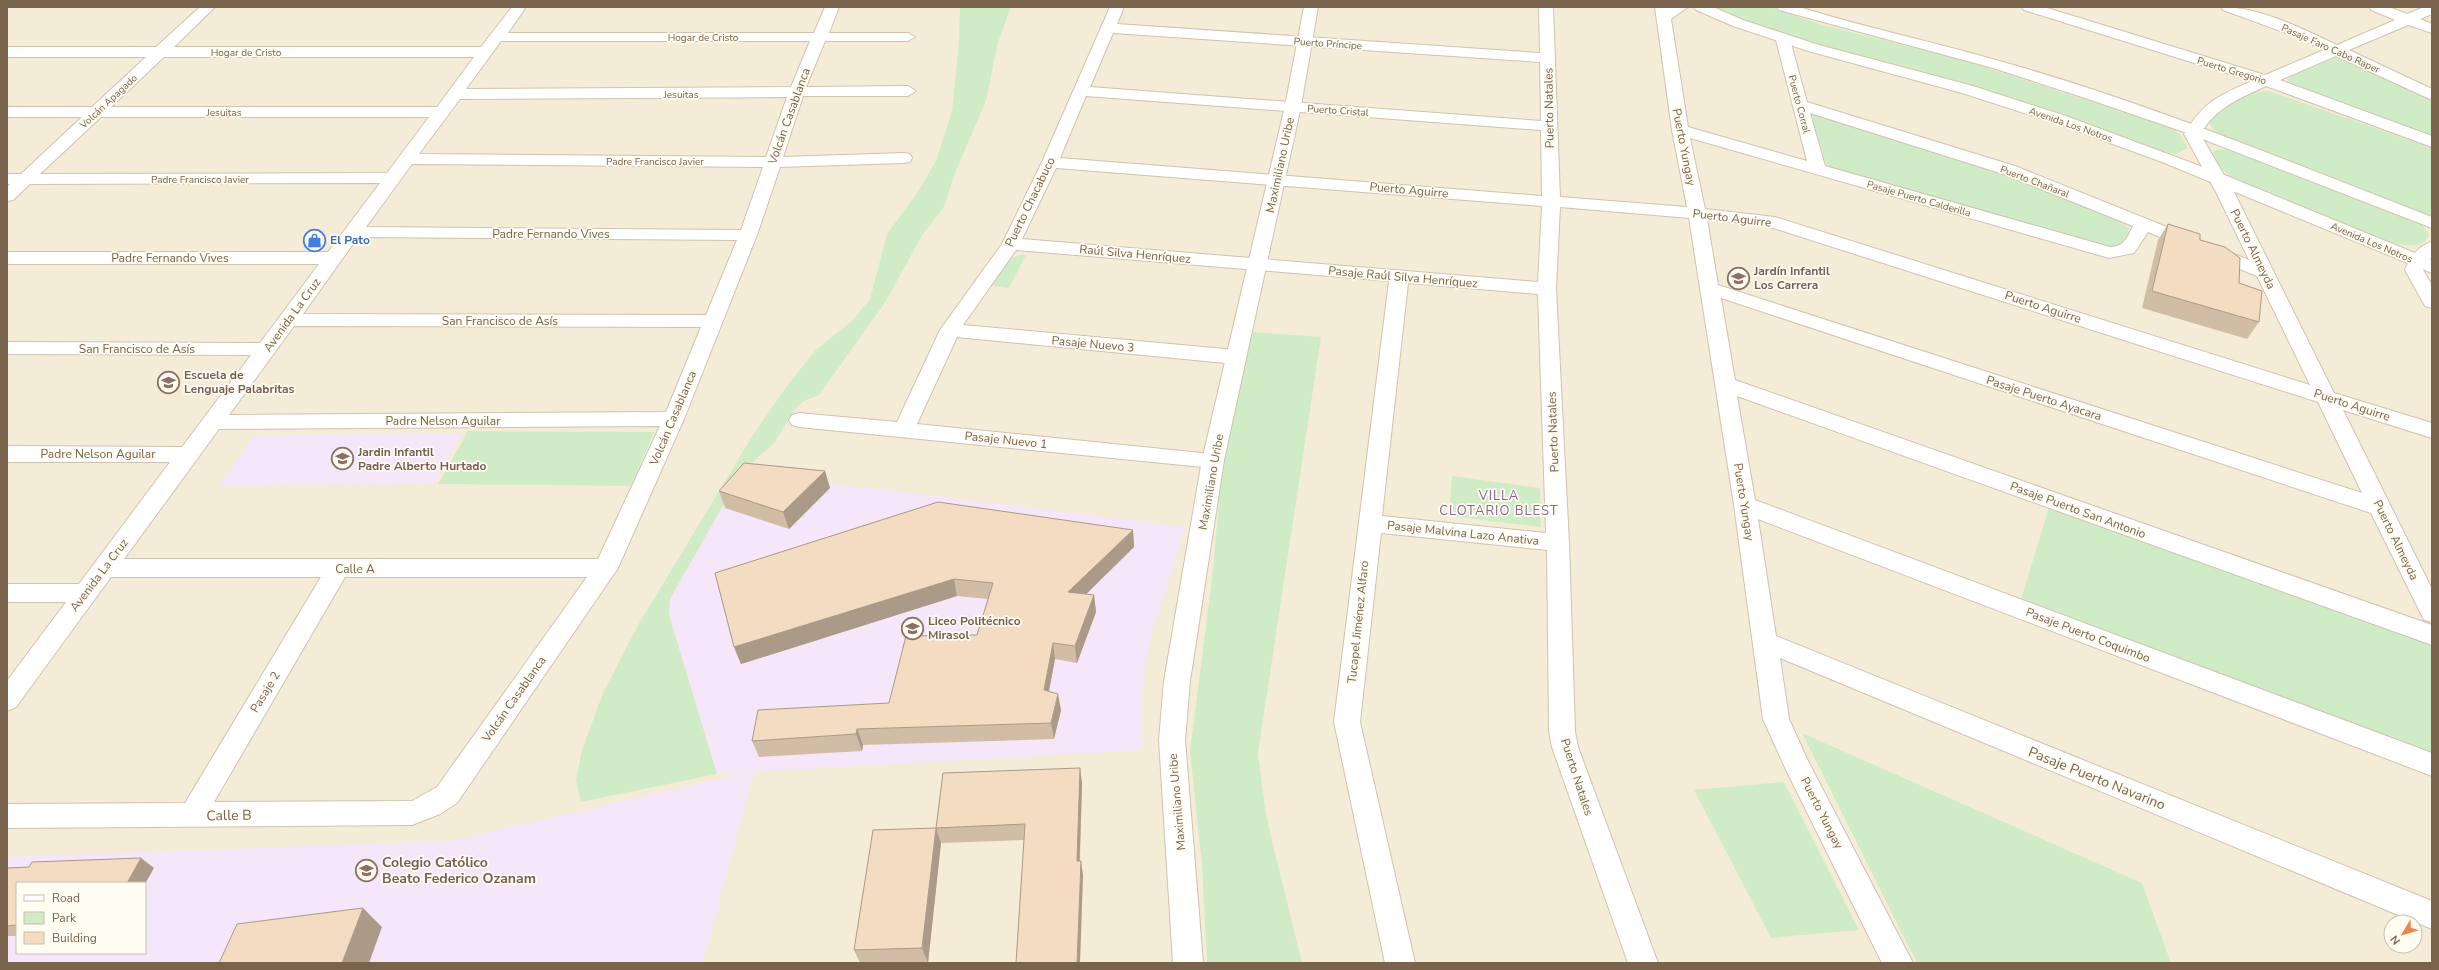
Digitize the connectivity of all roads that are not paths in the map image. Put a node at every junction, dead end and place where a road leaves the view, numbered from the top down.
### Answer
1 (208, 7) edge
2 (519, 7) edge
3 (832, 7) edge
4 (1117, 7) edge
5 (1311, 7) edge
6 (1546, 7) edge
7 (1681, 7) edge
8 (1701, 7) edge
9 (1784, 7) edge
10 (2029, 7) edge
11 (2228, 7) edge
12 (2376, 7) edge
13 (2432, 8) edge
14 (1663, 12) edge
15 (2408, 19) junction
16 (1109, 28) junction
17 (2432, 29) edge
18 (820, 37) junction
19 (908, 37) dead end
20 (1783, 40) junction
21 (1306, 41) junction
22 (492, 44) junction
23 (2338, 49) junction
24 (7, 52) edge
25 (160, 52) junction
26 (1548, 58) junction
27 (2264, 80) junction
28 (908, 91) dead end
29 (1079, 91) junction
30 (796, 93) junction
31 (455, 94) junction
32 (2432, 95) edge
33 (1801, 104) junction
34 (1293, 106) junction
35 (7, 112) edge
36 (97, 112) junction
37 (442, 112) junction
38 (1549, 126) junction
39 (1680, 130) junction
40 (2193, 130) junction
41 (2432, 142) edge
42 (904, 158) dead end
43 (407, 159) junction
44 (772, 162) junction
45 (1050, 162) junction
46 (1817, 168) junction
47 (2215, 177) junction
48 (392, 178) junction
49 (7, 179) edge
50 (25, 179) junction
51 (1277, 179) junction
52 (7, 196) edge
53 (1551, 202) junction
54 (1697, 213) junction
55 (2432, 223) edge
56 (2143, 224) junction
57 (353, 232) junction
58 (748, 235) junction
59 (1011, 244) junction
60 (2432, 247) edge
61 (7, 258) edge
62 (333, 258) junction
63 (1258, 264) junction
64 (2425, 264) edge
65 (2264, 272) junction
66 (1398, 276) junction
67 (1708, 288) junction
68 (1547, 289) junction
69 (2432, 302) edge
70 (288, 320) junction
71 (713, 321) junction
72 (950, 330) junction
73 (7, 348) edge
74 (266, 349) junction
75 (1236, 357) junction
76 (1724, 384) junction
77 (2325, 396) junction
78 (674, 419) junction
79 (799, 420) dead end
80 (212, 422) junction
81 (904, 430) junction
82 (2432, 430) edge
83 (7, 454) edge
84 (188, 455) junction
85 (1213, 460) junction
86 (1745, 504) junction
87 (2380, 508) junction
88 (1369, 522) junction
89 (1558, 543) junction
90 (104, 568) junction
91 (606, 568) junction
92 (338, 569) junction
93 (7, 593) edge
94 (86, 593) junction
95 (2432, 614) edge
96 (2432, 635) edge
97 (1763, 641) junction
98 (7, 700) edge
99 (2432, 765) edge
100 (446, 795) joint
101 (192, 815) junction
102 (7, 816) edge
103 (2432, 915) edge
104 (1188, 963) edge
105 (1400, 963) edge
106 (1643, 963) edge
107 (1898, 963) edge

1 - 25 street, Volcán Apagado
2 - 22 street, Avenida La Cruz
3 - 18 street, Volcán Casablanca
4 - 16 street, Puerto Chacabuco
5 - 21 street, Maximiliano Uribe
6 - 26 street, Puerto Natales
7 - 14 street, Puerto Yungay
8 - 20 street, Avenida Los Notros
9 - 40 street
10 - 27 street, Puerto Gregorio
11 - 23 street, Pasaje Faro Cabo Raper
12 - 15 street
13 - 15 street
14 - 39 street, Puerto Yungay
15 - 17 street
15 - 23 street
16 - 21 street, Puerto Príncipe
16 - 29 street, Puerto Chacabuco
18 - 19 street, Hogar de Cristo
18 - 22 street, Hogar de Cristo
18 - 30 street, Volcán Casablanca
20 - 33 street, Puerto Corral
20 - 47 street, Avenida Los Notros
21 - 26 street, Puerto Príncipe
21 - 34 street, Maximiliano Uribe
22 - 25 street, Hogar de Cristo
22 - 31 street, Avenida La Cruz
23 - 27 street
23 - 32 street, Pasaje Faro Cabo Raper
24 - 25 street, Hogar de Cristo
25 - 36 street, Volcán Apagado
26 - 38 street, Puerto Natales
27 - 40 street
27 - 41 street, Puerto Gregorio
28 - 30 street, Jesuitas
29 - 34 street, Puerto Cristal
29 - 45 street, Puerto Chacabuco
30 - 31 street, Jesuitas
30 - 44 street, Volcán Casablanca
31 - 37 street, Avenida La Cruz
33 - 46 street, Puerto Corral
33 - 56 street, Puerto Chañaral
34 - 38 street, Puerto Cristal
34 - 51 street, Maximiliano Uribe
35 - 36 street, Jesuitas
36 - 37 street, Jesuitas
36 - 50 street, Volcán Apagado
37 - 43 street, Avenida La Cruz
38 - 53 street, Puerto Natales
39 - 46 street, Pasaje Puerto Calderilla
39 - 54 street, Puerto Yungay
40 - 47 street, Puerto Almeyda
40 - 55 street
42 - 44 street, Padre Francisco Javier
43 - 44 street, Padre Francisco Javier
43 - 48 street, Avenida La Cruz
44 - 58 street, Volcán Casablanca
45 - 51 street, Puerto Aguirre
45 - 59 street, Puerto Chacabuco
46 - 56 street, Pasaje Puerto Calderilla
47 - 64 street, Avenida Los Notros
47 - 65 street, Puerto Almeyda
48 - 50 street, Padre Francisco Javier
48 - 57 street, Avenida La Cruz
49 - 50 street, Padre Francisco Javier
50 - 52 street, Volcán Apagado
51 - 53 street, Puerto Aguirre
51 - 63 street, Maximiliano Uribe
53 - 54 street, Puerto Aguirre
53 - 68 street, Puerto Natales
54 - 67 street, Puerto Yungay
54 - 77 street, Puerto Aguirre
56 - 65 street, Puerto Chañaral
57 - 58 street, Padre Fernando Vives
57 - 62 street, Avenida La Cruz
58 - 71 street, Volcán Casablanca
59 - 63 street, Raúl Silva Henríquez
59 - 72 street, Puerto Chacabuco
60 - 64 street
61 - 62 street, Padre Fernando Vives
62 - 70 street, Avenida La Cruz
63 - 66 street, Pasaje Raúl Silva Henríquez
63 - 75 street, Maximiliano Uribe
64 - 69 street
65 - 77 street, Puerto Almeyda
66 - 68 street, Pasaje Raúl Silva Henríquez
66 - 88 street, Tucapel Jiménez Alfaro
67 - 76 street, Puerto Yungay
67 - 87 street, Pasaje Puerto Ayacara
68 - 89 street, Puerto Natales
70 - 71 street, San Francisco de Asís
70 - 74 street, Avenida La Cruz
71 - 78 street, Volcán Casablanca
72 - 75 street, Pasaje Nuevo 3
72 - 81 street, Puerto Chacabuco
73 - 74 street, San Francisco de Asís
74 - 80 street, Avenida La Cruz
75 - 85 street, Maximiliano Uribe
76 - 86 street, Puerto Yungay
76 - 96 street, Pasaje Puerto San Antonio
77 - 82 street, Puerto Aguirre
77 - 87 street, Puerto Almeyda
78 - 80 street, Padre Nelson Aguilar
78 - 91 street, Volcán Casablanca
79 - 81 street, Pasaje Nuevo 1
80 - 84 street, Avenida La Cruz
81 - 85 street, Pasaje Nuevo 1
83 - 84 street, Padre Nelson Aguilar
84 - 90 street, Avenida La Cruz
85 - 104 street, Maximiliano Uribe
86 - 97 street, Puerto Yungay
86 - 99 street, Pasaje Puerto Coquimbo
87 - 95 street, Puerto Almeyda
88 - 89 street, Pasaje Malvina Lazo Anativa
88 - 105 street, Tucapel Jiménez Alfaro
89 - 106 street, Puerto Natales
90 - 92 street, Calle A
90 - 94 street, Avenida La Cruz
91 - 92 street, Calle A
91 - 100 street, Volcán Casablanca
92 - 101 street, Pasaje 2
93 - 94 street
94 - 98 street, Avenida La Cruz
97 - 103 street, Pasaje Puerto Navarino
97 - 107 street, Puerto Yungay
100 - 101 street, Calle B
101 - 102 street, Calle B

